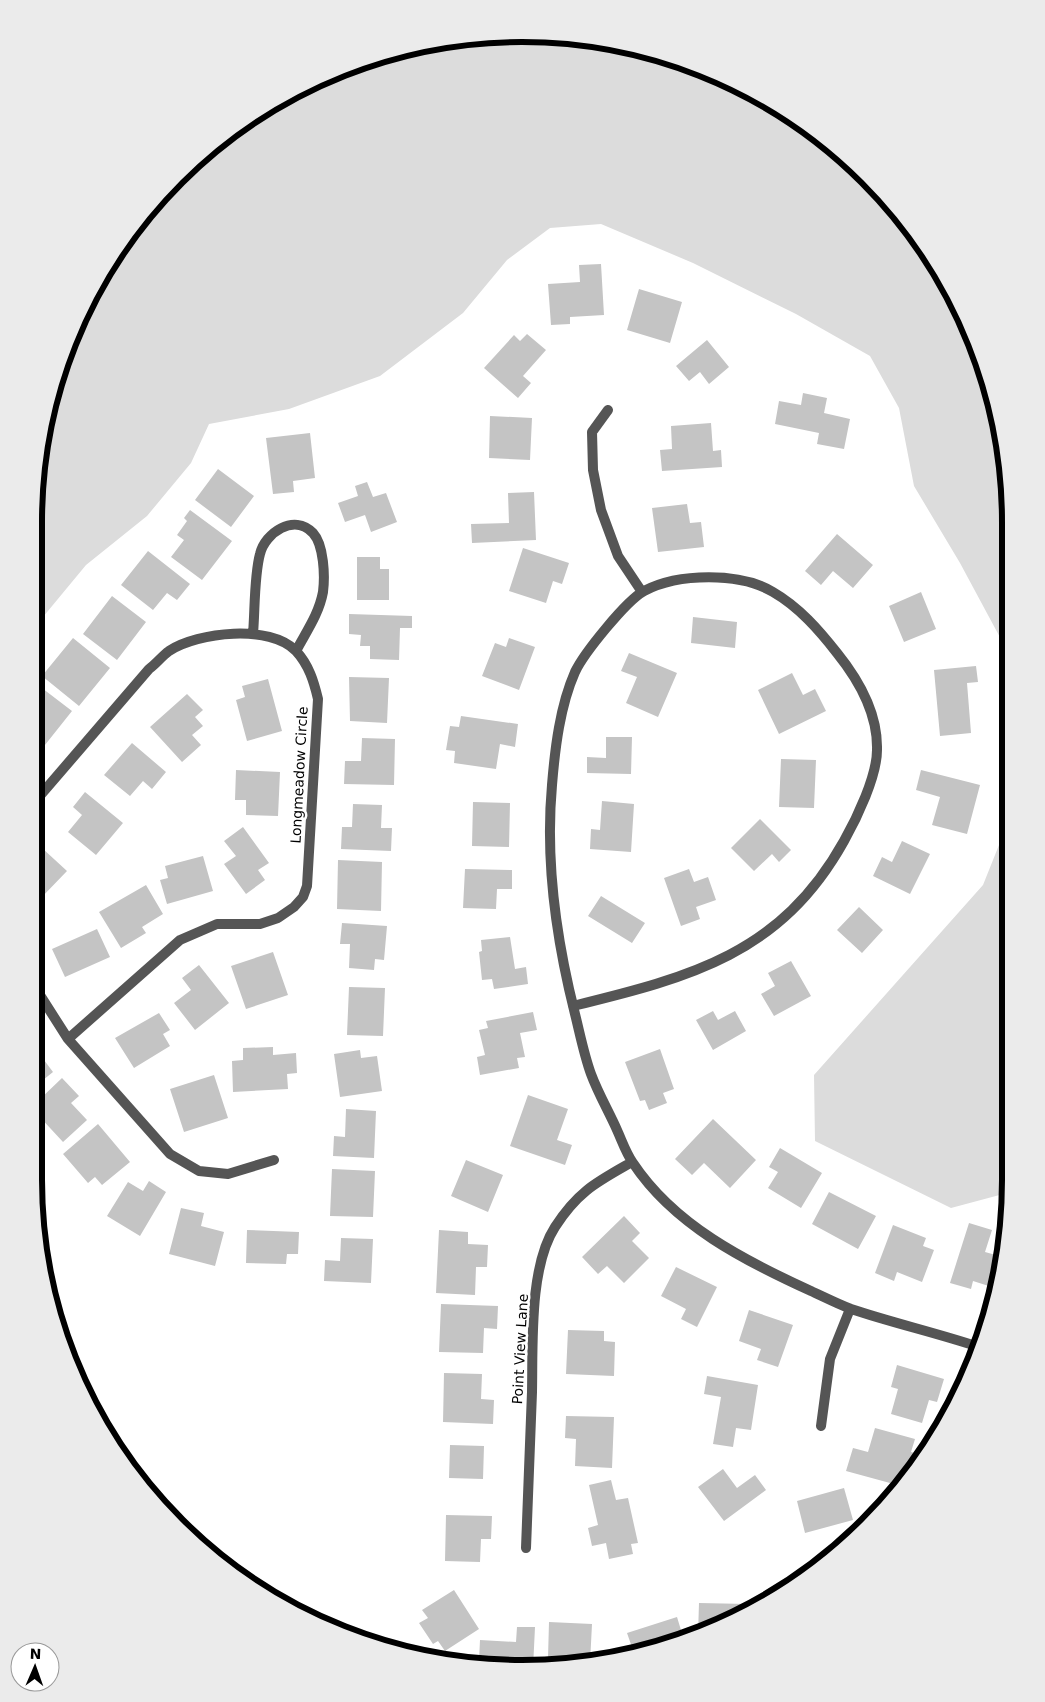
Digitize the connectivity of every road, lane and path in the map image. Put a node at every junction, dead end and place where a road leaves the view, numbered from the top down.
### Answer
1 (608, 410) dead end
2 (642, 592) junction
3 (253, 634) junction
4 (296, 651) junction
5 (42, 793) edge
6 (42, 998) edge
7 (573, 1006) junction
8 (68, 1039) junction
9 (274, 1160) dead end
10 (632, 1162) junction
11 (850, 1308) junction
12 (972, 1346) edge
13 (821, 1426) dead end
14 (526, 1548) dead end

1 - 2 street
2 - 7 street
2 - 7 street
3 - 4 street, Longmeadow Circle
3 - 4 street
3 - 5 street, Longmeadow Circle
4 - 8 street, Longmeadow Circle
6 - 8 street
7 - 10 street
8 - 9 street
10 - 11 street
10 - 14 street, Point View Lane
11 - 12 street
11 - 13 street

